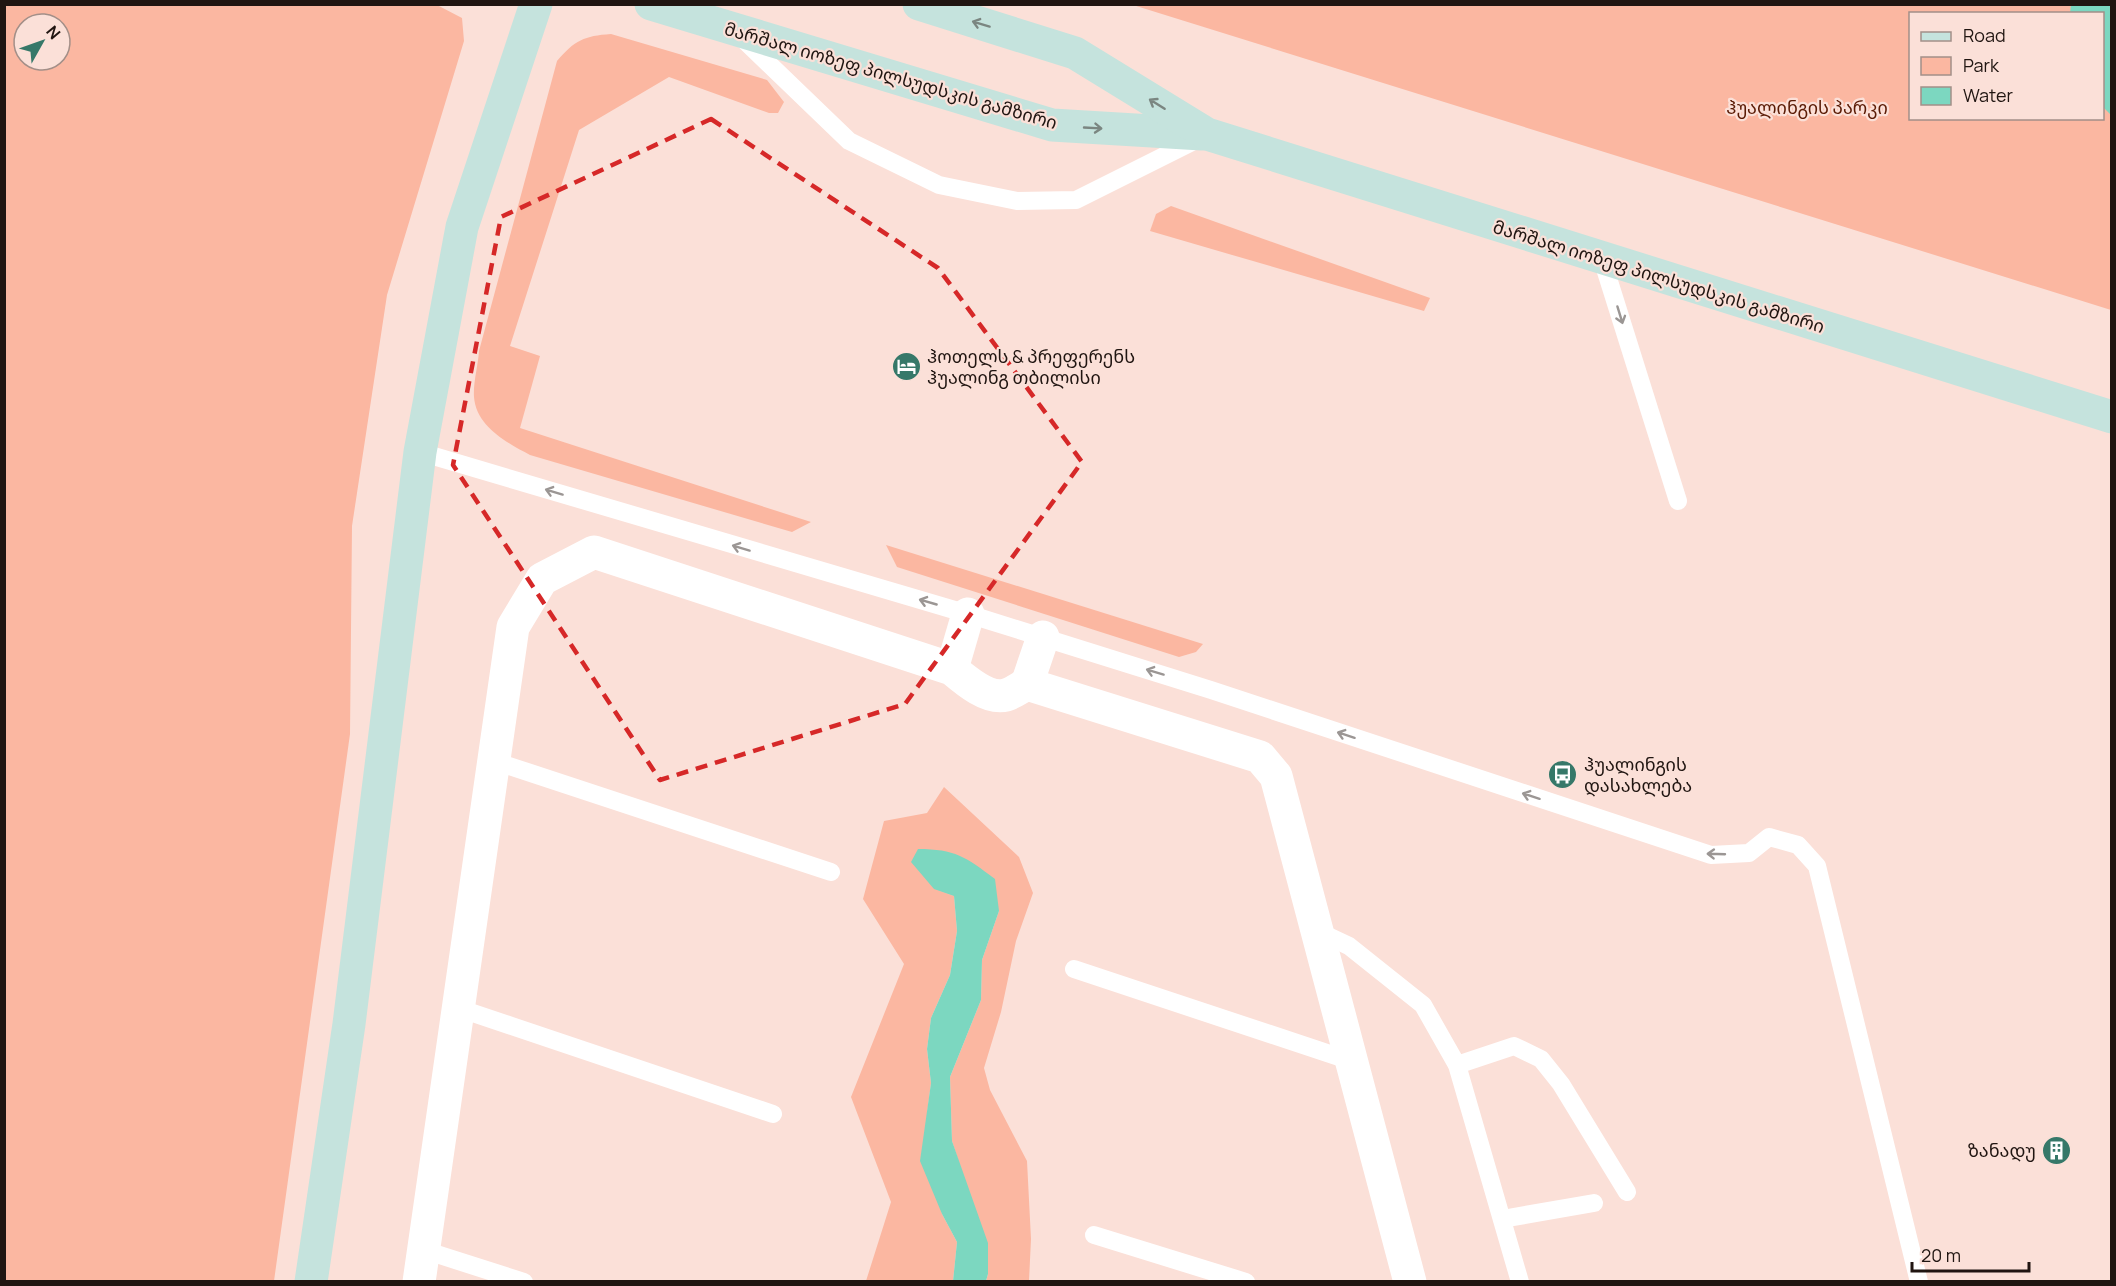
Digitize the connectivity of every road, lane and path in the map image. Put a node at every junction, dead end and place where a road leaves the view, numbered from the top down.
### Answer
1 (536, 4) edge
2 (651, 4) edge
3 (919, 4) edge
4 (734, 29) junction
5 (1207, 134) junction
6 (1602, 259) junction
7 (2112, 417) edge
8 (420, 452) junction
9 (1678, 501) dead end
10 (968, 614) junction
11 (1043, 637) junction
12 (952, 669) junction
13 (1027, 684) junction
14 (494, 762) junction
15 (831, 872) dead end
16 (1317, 931) junction
17 (1074, 969) dead end
18 (458, 1008) junction
19 (1351, 1061) junction
20 (1457, 1065) junction
21 (773, 1113) dead end
22 (1626, 1192) dead end
23 (1593, 1203) dead end
24 (1502, 1219) junction
25 (1094, 1236) dead end
26 (424, 1250) junction
27 (311, 1281) edge
28 (419, 1281) edge
29 (524, 1281) edge
30 (1246, 1281) edge
31 (1410, 1281) edge
32 (1520, 1281) edge
33 (1919, 1281) edge

1 - 8 main road
2 - 4 main road, მარშალ იოზეფ პილსუდსკის გამზირი
5 -> 3 main road, მარშალ იოზეფ პილსუდსკის გამზირი
4 -> 5 main road, მარშალ იოზეფ პილსუდსკის გამზირი
4 - 5 lane
5 - 6 main road, მარშალ იოზეფ პილსუდსკის გამზირი
6 - 7 main road, მარშალ იოზეფ პილსუდსკის გამზირი
6 -> 9 lane
10 -> 8 lane
8 - 27 main road
10 - 11 lane
10 - 12 street
11 - 13 street
33 -> 11 lane
12 - 13 street
12 - 14 street
13 - 16 street
14 - 15 lane
14 - 18 street
16 - 19 street
16 - 20 lane
17 - 19 lane
18 - 21 lane
18 - 26 street
19 - 31 street
20 - 22 lane
20 - 24 lane
23 - 24 lane
24 - 32 lane
25 - 30 lane
26 - 28 street
26 - 29 lane

